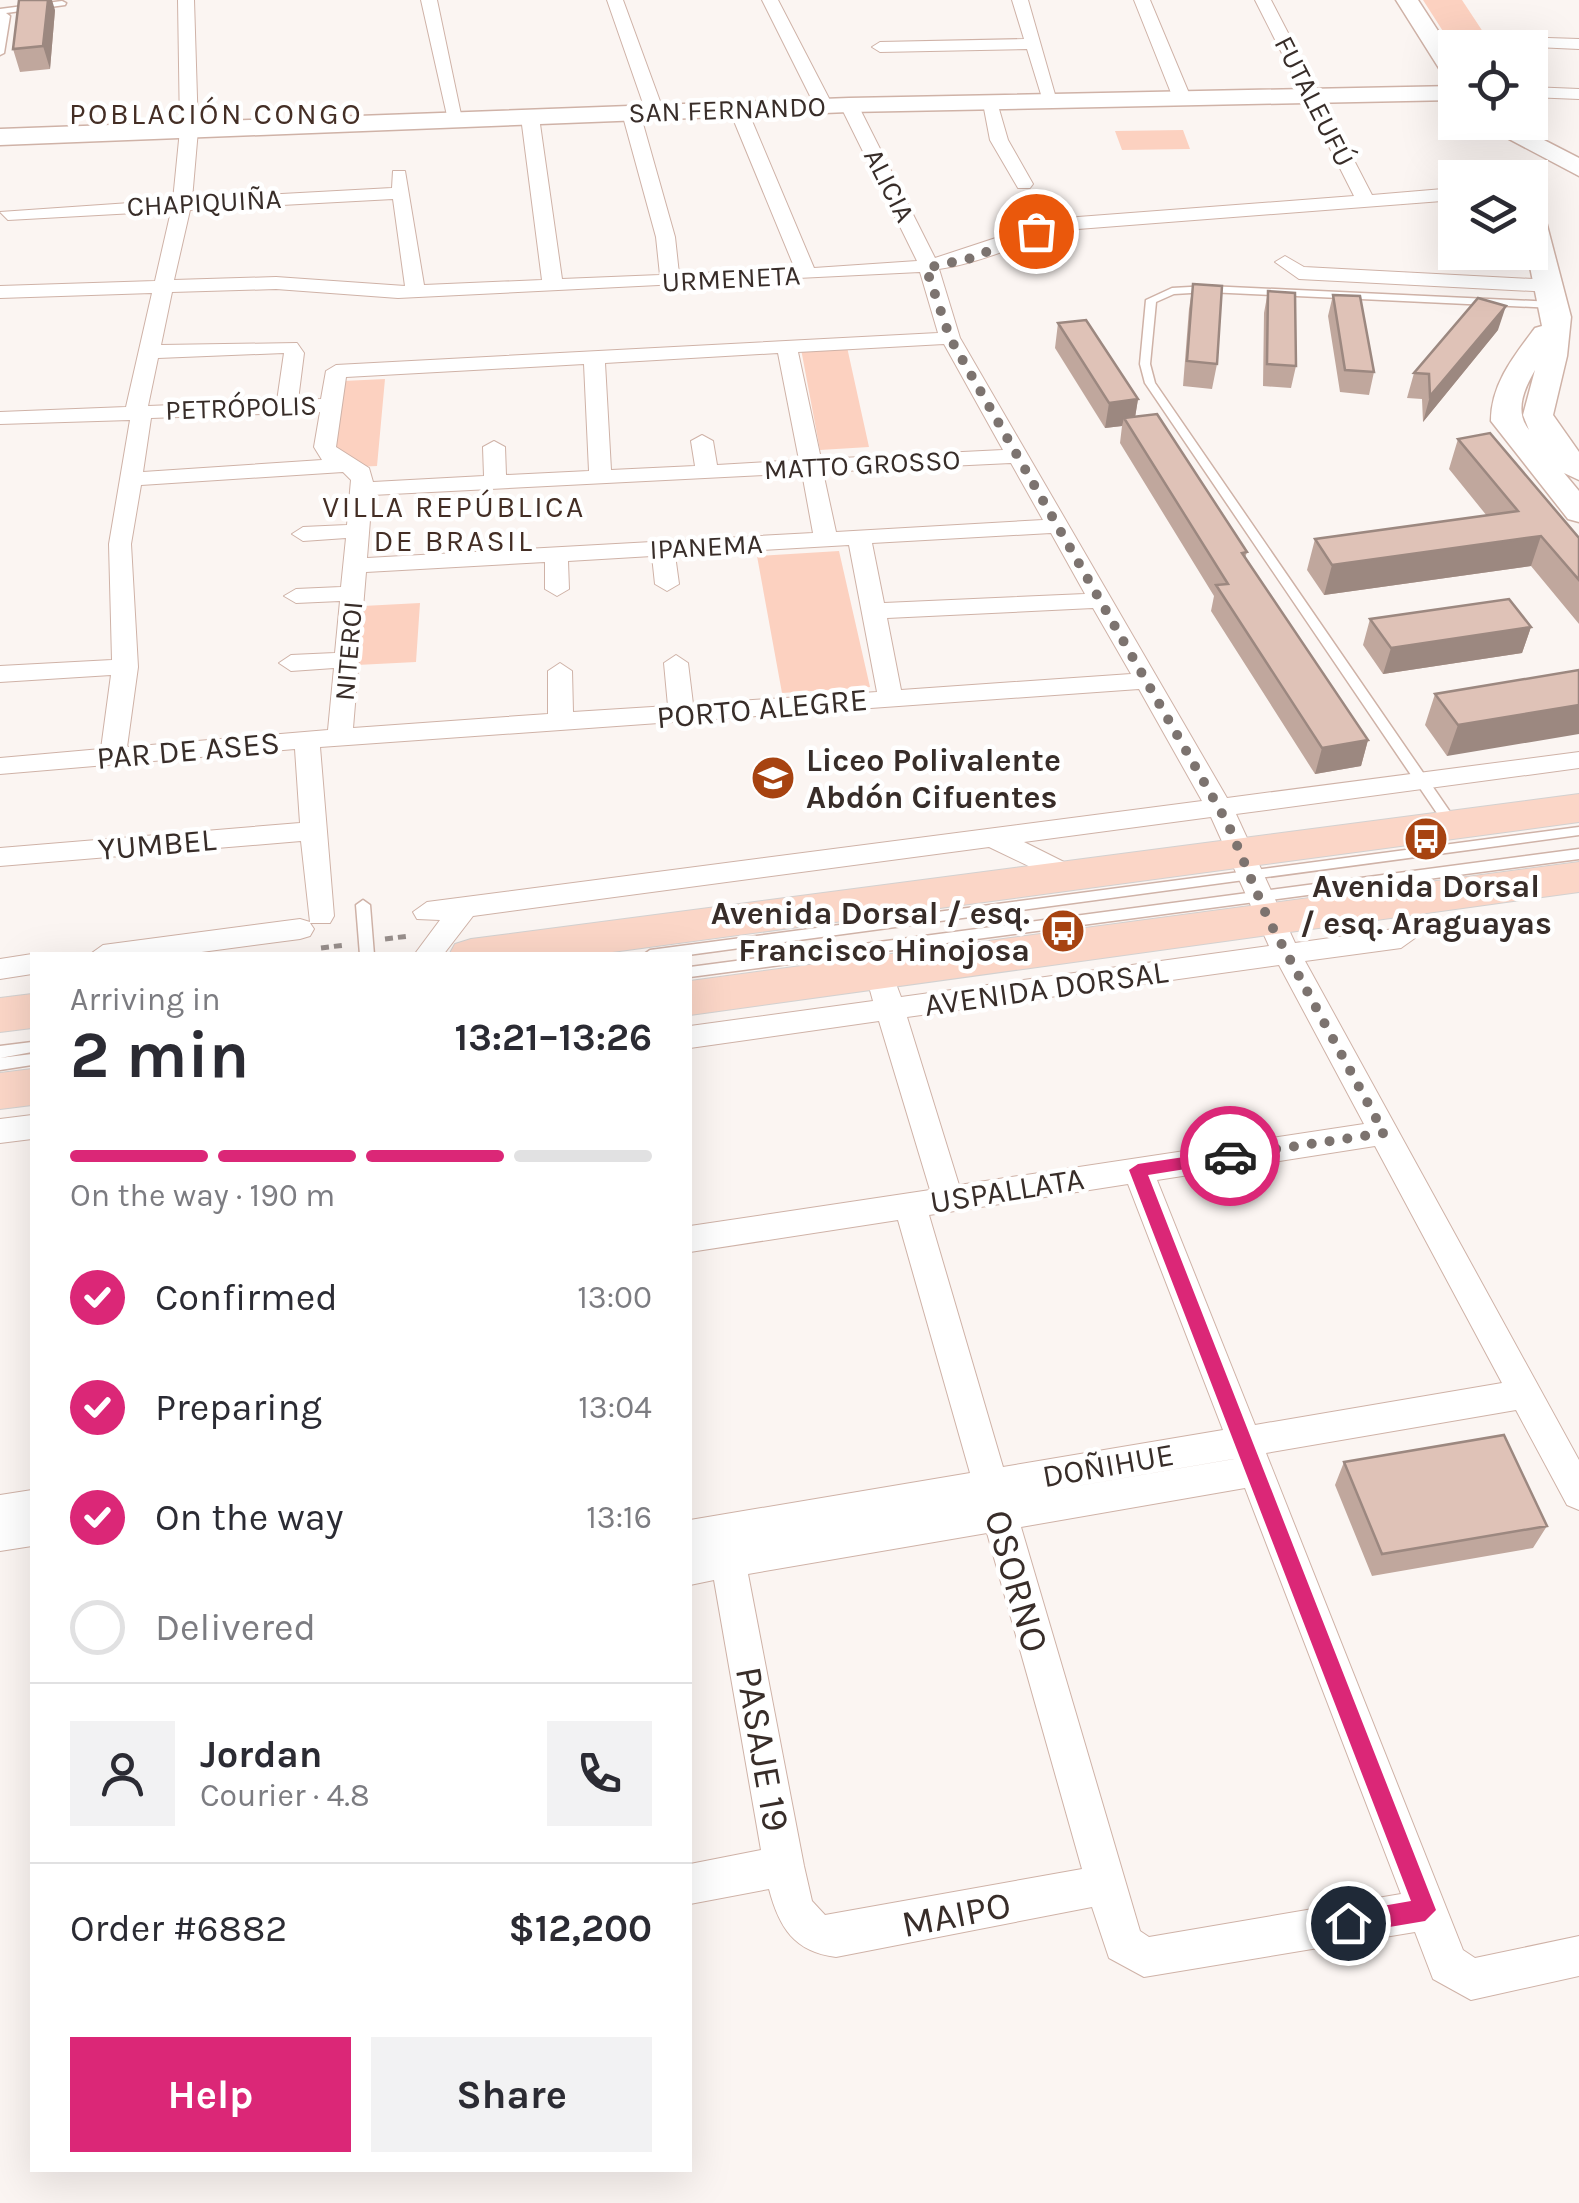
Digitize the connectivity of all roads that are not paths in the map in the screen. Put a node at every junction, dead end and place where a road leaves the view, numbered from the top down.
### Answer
1 (186, 0) edge
2 (429, 0) edge
3 (615, 0) edge
4 (770, 0) edge
5 (1020, 0) edge
6 (1142, 0) edge
7 (1263, 0) edge
8 (1408, 0) edge
9 (62, 3) dead end
10 (0, 12) edge
11 (1432, 39) junction
12 (1034, 44) junction
13 (1579, 44) edge
14 (880, 47) dead end
15 (1438, 49) edge
16 (0, 54) edge
17 (1438, 93) edge
18 (1548, 93) edge
19 (1579, 94) edge
20 (1312, 96) junction
21 (1182, 98) junction
22 (1052, 101) junction
23 (988, 102) junction
24 (836, 105) junction
25 (738, 109) junction
26 (643, 112) junction
27 (530, 117) junction
28 (457, 120) junction
29 (189, 130) junction
30 (0, 137) edge
31 (1522, 140) edge
32 (1579, 168) edge
33 (1024, 184) dead end
34 (1438, 195) edge
35 (1548, 196) edge
36 (1366, 201) junction
37 (182, 202) junction
38 (8, 214) dead end
39 (1285, 262) dead end
40 (926, 268) junction
41 (807, 274) junction
42 (670, 280) junction
43 (553, 286) junction
44 (162, 287) junction
45 (415, 291) junction
46 (0, 292) edge
47 (1555, 303) junction
48 (950, 338) junction
49 (788, 346) junction
50 (692, 351) junction
51 (148, 352) junction
52 (594, 356) junction
53 (497, 360) junction
54 (696, 380) dead end
55 (498, 389) dead end
56 (330, 405) junction
57 (287, 407) junction
58 (136, 411) junction
59 (0, 418) edge
60 (702, 440) dead end
61 (494, 447) dead end
62 (1017, 456) junction
63 (348, 465) junction
64 (810, 466) junction
65 (1579, 471) edge
66 (706, 472) junction
67 (600, 477) junction
68 (131, 479) junction
69 (495, 482) junction
70 (362, 489) junction
71 (1579, 512) edge
72 (1057, 526) junction
73 (358, 530) junction
74 (303, 534) dead end
75 (859, 537) junction
76 (826, 539) junction
77 (663, 548) junction
78 (556, 555) junction
79 (355, 566) junction
80 (667, 584) dead end
81 (557, 590) dead end
82 (352, 593) junction
83 (296, 596) dead end
84 (1101, 600) junction
85 (874, 611) junction
86 (347, 660) junction
87 (290, 663) dead end
88 (676, 663) dead end
89 (126, 668) junction
90 (560, 671) dead end
91 (0, 674) edge
92 (1147, 681) junction
93 (890, 697) junction
94 (682, 715) junction
95 (562, 724) junction
96 (377, 734) joint
97 (340, 737) junction
98 (307, 740) junction
99 (113, 756) junction
100 (1579, 760) edge
101 (0, 766) edge
102 (1424, 782) junction
103 (1579, 808) edge
104 (1220, 810) junction
105 (1452, 825) junction
106 (314, 831) junction
107 (1579, 831) edge
108 (994, 839) junction
109 (1579, 854) edge
110 (0, 857) edge
111 (1066, 875) junction
112 (1579, 877) edge
113 (1262, 899) junction
114 (362, 905) dead end
115 (465, 908) junction
116 (427, 912) dead end
117 (1402, 938) dead end
118 (123, 952) edge
119 (367, 952) edge
120 (430, 952) edge
121 (493, 952) edge
122 (683, 952) edge
123 (30, 964) edge
124 (0, 969) edge
125 (692, 972) edge
126 (884, 991) junction
127 (692, 998) edge
128 (30, 1011) edge
129 (0, 1015) edge
130 (692, 1037) edge
131 (30, 1047) edge
132 (0, 1052) edge
133 (30, 1060) edge
134 (0, 1064) edge
135 (30, 1087) edge
136 (0, 1091) edge
137 (30, 1127) edge
138 (0, 1132) edge
139 (1384, 1133) junction
140 (1138, 1170) junction
141 (948, 1199) junction
142 (910, 1205) junction
143 (692, 1238) edge
144 (1525, 1394) junction
145 (1249, 1457) junction
146 (1579, 1494) edge
147 (994, 1500) junction
148 (30, 1506) edge
149 (0, 1510) edge
150 (30, 1530) edge
151 (0, 1535) edge
152 (692, 1536) edge
153 (728, 1562) junction
154 (692, 1568) edge
155 (784, 1866) junction
156 (692, 1884) edge
157 (1104, 1885) junction
158 (1425, 1910) junction
159 (809, 1932) joint
160 (1579, 1956) edge

1 - 29 street
2 - 28 street
3 - 26 street
4 - 24 street, ALICIA
5 - 12 street
6 - 21 street
7 - 20 street, FUTALEUFÚ
8 - 11 street
9 - 10 lane
10 - 16 lane
11 - 13 street
11 - 15 street
12 - 14 street
12 - 22 street
17 - 20 street, SAN FERNANDO
18 - 19 street
20 - 21 street, SAN FERNANDO
20 - 36 street, FUTALEUFÚ
21 - 22 street, SAN FERNANDO
22 - 23 street, SAN FERNANDO
23 - 24 street, SAN FERNANDO
23 - 33 street
24 - 25 street, SAN FERNANDO
24 - 40 street, ALICIA
25 - 26 street, SAN FERNANDO
25 - 41 street
26 - 27 street, SAN FERNANDO
26 - 42 street
27 - 28 street, SAN FERNANDO
27 - 43 street
28 - 29 street, SAN FERNANDO
29 - 30 street, SAN FERNANDO
29 - 37 street
31 - 32 street
34 - 36 street, URMENETA
35 - 47 street
36 - 40 street, URMENETA
37 - 38 street, CHAPIQUIÑA
37 - 44 street
37 - 45 street, CHAPIQUIÑA
39 - 47 street
40 - 41 street, URMENETA
40 - 48 street, ALICIA
41 - 42 street, URMENETA
42 - 43 street, URMENETA
43 - 45 street, URMENETA
44 - 45 street, URMENETA
44 - 46 street, URMENETA
44 - 51 street
47 - 65 street
47 - 71 street
47 - 102 lane
48 - 49 street, PETRÓPOLIS
48 - 62 street, ALICIA
49 - 50 street, PETRÓPOLIS
49 - 64 street
50 - 52 street, PETRÓPOLIS
50 - 54 street
51 - 57 street
51 - 58 street
52 - 53 street, PETRÓPOLIS
52 - 67 street
53 - 55 street
53 - 56 street, PETRÓPOLIS
56 - 57 street, PETRÓPOLIS
56 - 63 street
57 - 58 street, PETRÓPOLIS
58 - 59 street, PETRÓPOLIS
58 - 68 street
60 - 66 street
61 - 69 street
62 - 64 street, MATTO GROSSO
62 - 72 street, ALICIA
63 - 68 street
63 - 70 street
64 - 66 street, MATTO GROSSO
64 - 76 street
66 - 67 street, MATTO GROSSO
67 - 69 street, MATTO GROSSO
68 - 89 street
69 - 70 street, MATTO GROSSO
70 - 73 street, NITEROI
72 - 75 street, IPANEMA
72 - 84 street, ALICIA
73 - 74 street
73 - 79 street, NITEROI
75 - 76 street, IPANEMA
75 - 85 street
76 - 77 street, IPANEMA
77 - 78 street, IPANEMA
77 - 80 street
78 - 79 street, IPANEMA
78 - 81 street
79 - 82 street, NITEROI
82 - 83 street
82 - 86 street, NITEROI
84 - 85 street
84 - 92 street, ALICIA
85 - 93 street
86 - 87 street
86 - 97 street, NITEROI
88 - 94 street
89 - 91 street
89 - 99 street
90 - 95 street
92 - 93 street, PORTO ALEGRE
92 - 104 street, ALICIA
93 - 94 street, PORTO ALEGRE
94 - 95 street, PORTO ALEGRE
95 - 96 street, PORTO ALEGRE
96 - 97 street, PAR DE ASES
97 - 98 street, PAR DE ASES
98 - 99 street, PAR DE ASES
98 - 106 street, NITEROI
99 - 101 street, PAR DE ASES
100 - 102 street
102 - 104 street
102 - 105 lane
103 - 105 main road, AVENIDA DORSAL
104 - 108 street
104 - 113 street, ALICIA
105 - 113 main road, AVENIDA DORSAL
106 - 110 street, YUMBEL
106 - 118 street, NITEROI
107 - 113 lane
108 - 111 street
108 - 115 street
109 - 113 lane
111 - 113 main road, AVENIDA DORSAL
111 - 121 main road, AVENIDA DORSAL
112 - 113 main road, AVENIDA DORSAL
113 - 117 street, AVENIDA DORSAL
113 - 122 lane
113 - 125 lane
113 - 126 main road, AVENIDA DORSAL
113 - 139 street, ALICIA
114 - 119 lane
115 - 116 street
115 - 120 street
123 - 124 street
126 - 127 main road, AVENIDA DORSAL
126 - 130 street, AVENIDA DORSAL
126 - 141 street
128 - 129 main road
131 - 132 lane
133 - 134 lane
135 - 136 main road
137 - 138 street
139 - 140 street, USPALLATA
139 - 144 street, ALICIA
140 - 141 street, USPALLATA
140 - 145 street
141 - 142 street, USPALLATA
142 - 143 street, USPALLATA
142 - 147 street, OSORNO
144 - 145 street, DOÑIHUE
144 - 146 street, ALICIA
145 - 147 street, DOÑIHUE
145 - 158 street
147 - 152 street, DOÑIHUE
147 - 153 street, DOÑIHUE
147 - 157 street, OSORNO
148 - 149 street
150 - 151 street
153 - 154 street, DOÑIHUE
153 - 155 street, PASAJE 19
155 - 156 street
155 - 159 street, PASAJE 19
157 - 158 street, OSORNO
157 - 159 street, MAIPO
158 - 160 street

